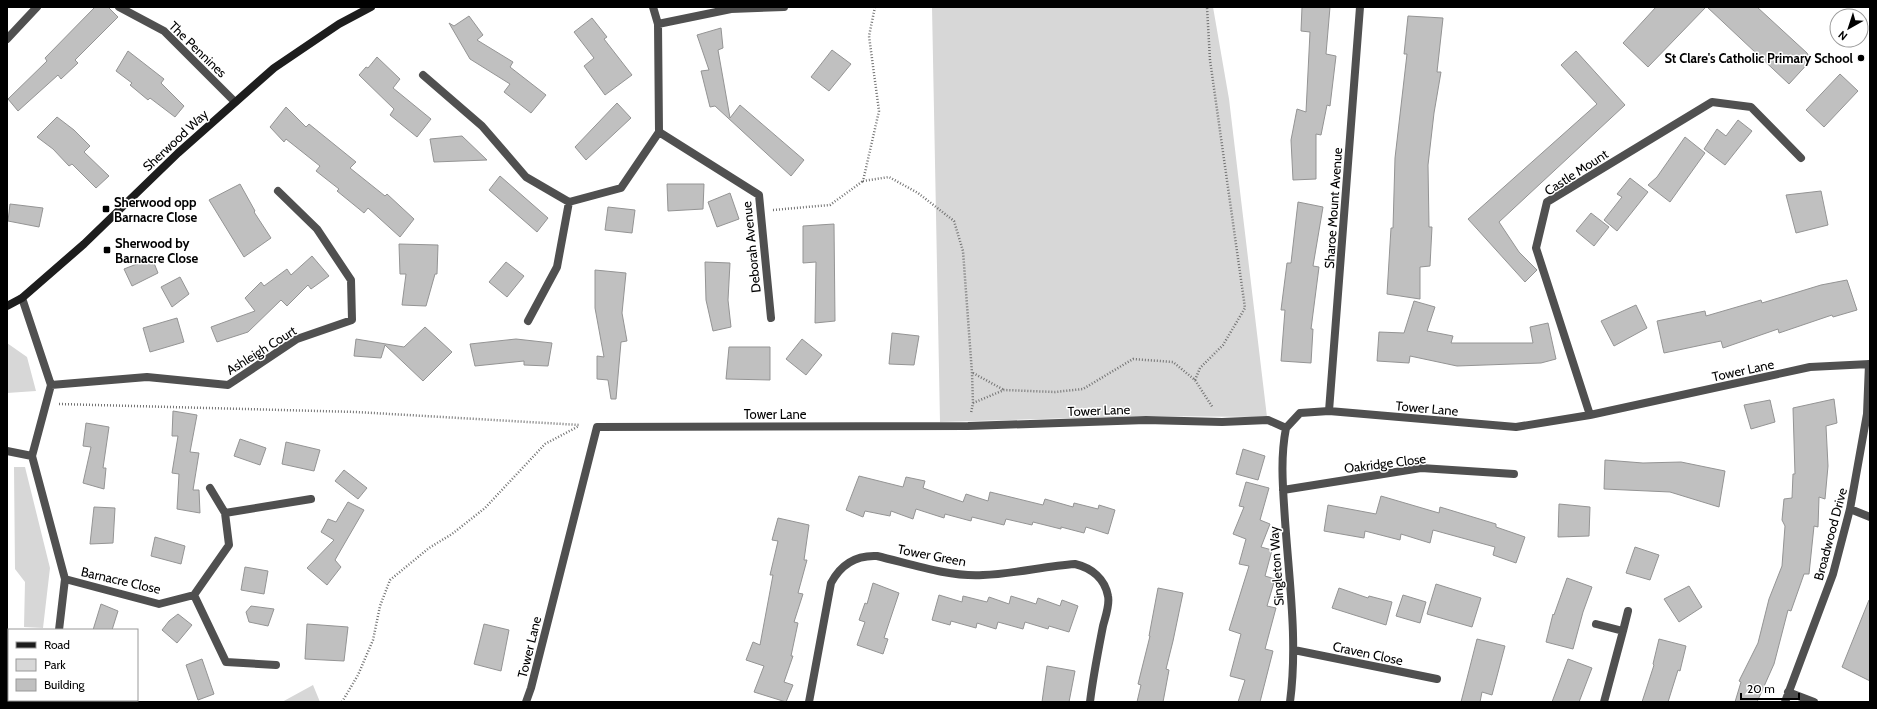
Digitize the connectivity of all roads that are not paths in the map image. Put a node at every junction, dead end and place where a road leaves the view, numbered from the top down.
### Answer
1 (37, 7) edge
2 (119, 7) edge
3 (371, 7) edge
4 (653, 7) edge
5 (784, 7) edge
6 (1360, 7) edge
7 (658, 24) junction
8 (7, 39) edge
9 (423, 75) dead end
10 (235, 102) junction
11 (658, 132) junction
12 (1801, 158) dead end
13 (278, 192) dead end
14 (570, 202) junction
15 (22, 298) junction
16 (7, 306) edge
17 (771, 318) dead end
18 (528, 321) dead end
19 (1870, 364) edge
20 (51, 385) junction
21 (1329, 411) junction
22 (1590, 415) junction
23 (1286, 428) junction
24 (7, 450) edge
25 (32, 456) junction
26 (1514, 474) dead end
27 (210, 488) dead end
28 (1283, 490) junction
29 (311, 499) dead end
30 (1850, 510) junction
31 (225, 513) junction
32 (1870, 517) edge
33 (65, 579) junction
34 (194, 595) junction
35 (1628, 611) dead end
36 (1596, 624) dead end
37 (60, 629) edge
38 (1623, 631) junction
39 (1294, 650) junction
40 (276, 665) dead end
41 (1437, 680) dead end
42 (1788, 692) junction
43 (526, 702) edge
44 (809, 702) edge
45 (1090, 702) edge
46 (1290, 702) edge
47 (1604, 702) edge
48 (1785, 702) edge
49 (1814, 702) edge

1 - 8 street
2 - 10 street, The Pennines
3 - 10 street, Sherwood Way
4 - 7 street
5 - 7 street
6 - 21 street, Sharoe Mount Avenue
7 - 11 street
9 - 14 street
10 - 15 street, Sherwood Way
11 - 14 street
11 - 17 street, Deborah Avenue
12 - 22 street, Castle Mount
13 - 20 street, Ashleigh Court
14 - 18 street
15 - 16 street, Sherwood Way
15 - 20 street
19 - 22 street, Tower Lane
19 - 30 street, Broadwood Drive
20 - 25 street, Barnacre Close
21 - 22 street, Tower Lane
21 - 23 street, Tower Lane
23 - 28 street, Singleton Way
23 - 43 street, Tower Lane
24 - 25 street
25 - 33 street, Barnacre Close
26 - 28 street, Oakridge Close
27 - 31 street
28 - 39 street, Singleton Way
29 - 31 street
30 - 32 street
30 - 42 street, Broadwood Drive
31 - 34 street
33 - 34 street, Barnacre Close
33 - 37 street, Barnacre Close
34 - 40 street
35 - 38 street
36 - 38 street
38 - 47 street
39 - 41 street, Craven Close
39 - 46 street, Singleton Way
42 - 48 street, Broadwood Drive
42 - 49 street
44 - 45 street, Tower Green

